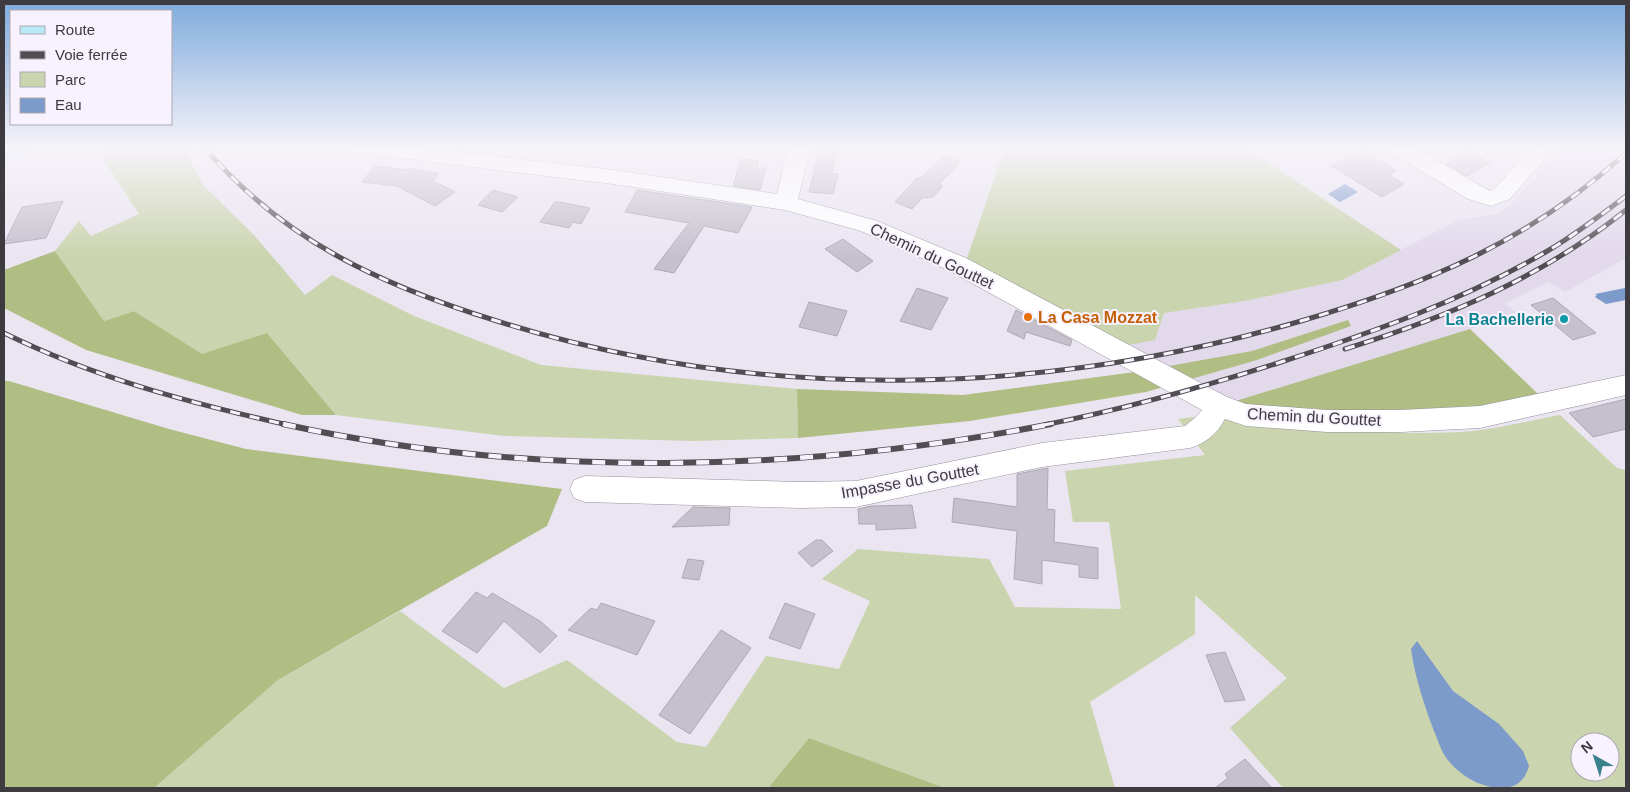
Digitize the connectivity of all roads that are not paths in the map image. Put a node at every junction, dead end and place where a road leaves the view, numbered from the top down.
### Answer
1 (654, 184) edge
2 (790, 184) edge
3 (1460, 184) edge
4 (1511, 184) edge
5 (786, 203) junction
6 (1626, 385) edge
7 (1217, 405) junction
8 (585, 489) dead end

1 - 5 street, Chemin du Gouttet
2 - 5 street
3 - 4 street
5 - 7 street, Chemin du Gouttet
6 - 7 street, Chemin du Gouttet
7 - 8 street, Impasse du Gouttet

